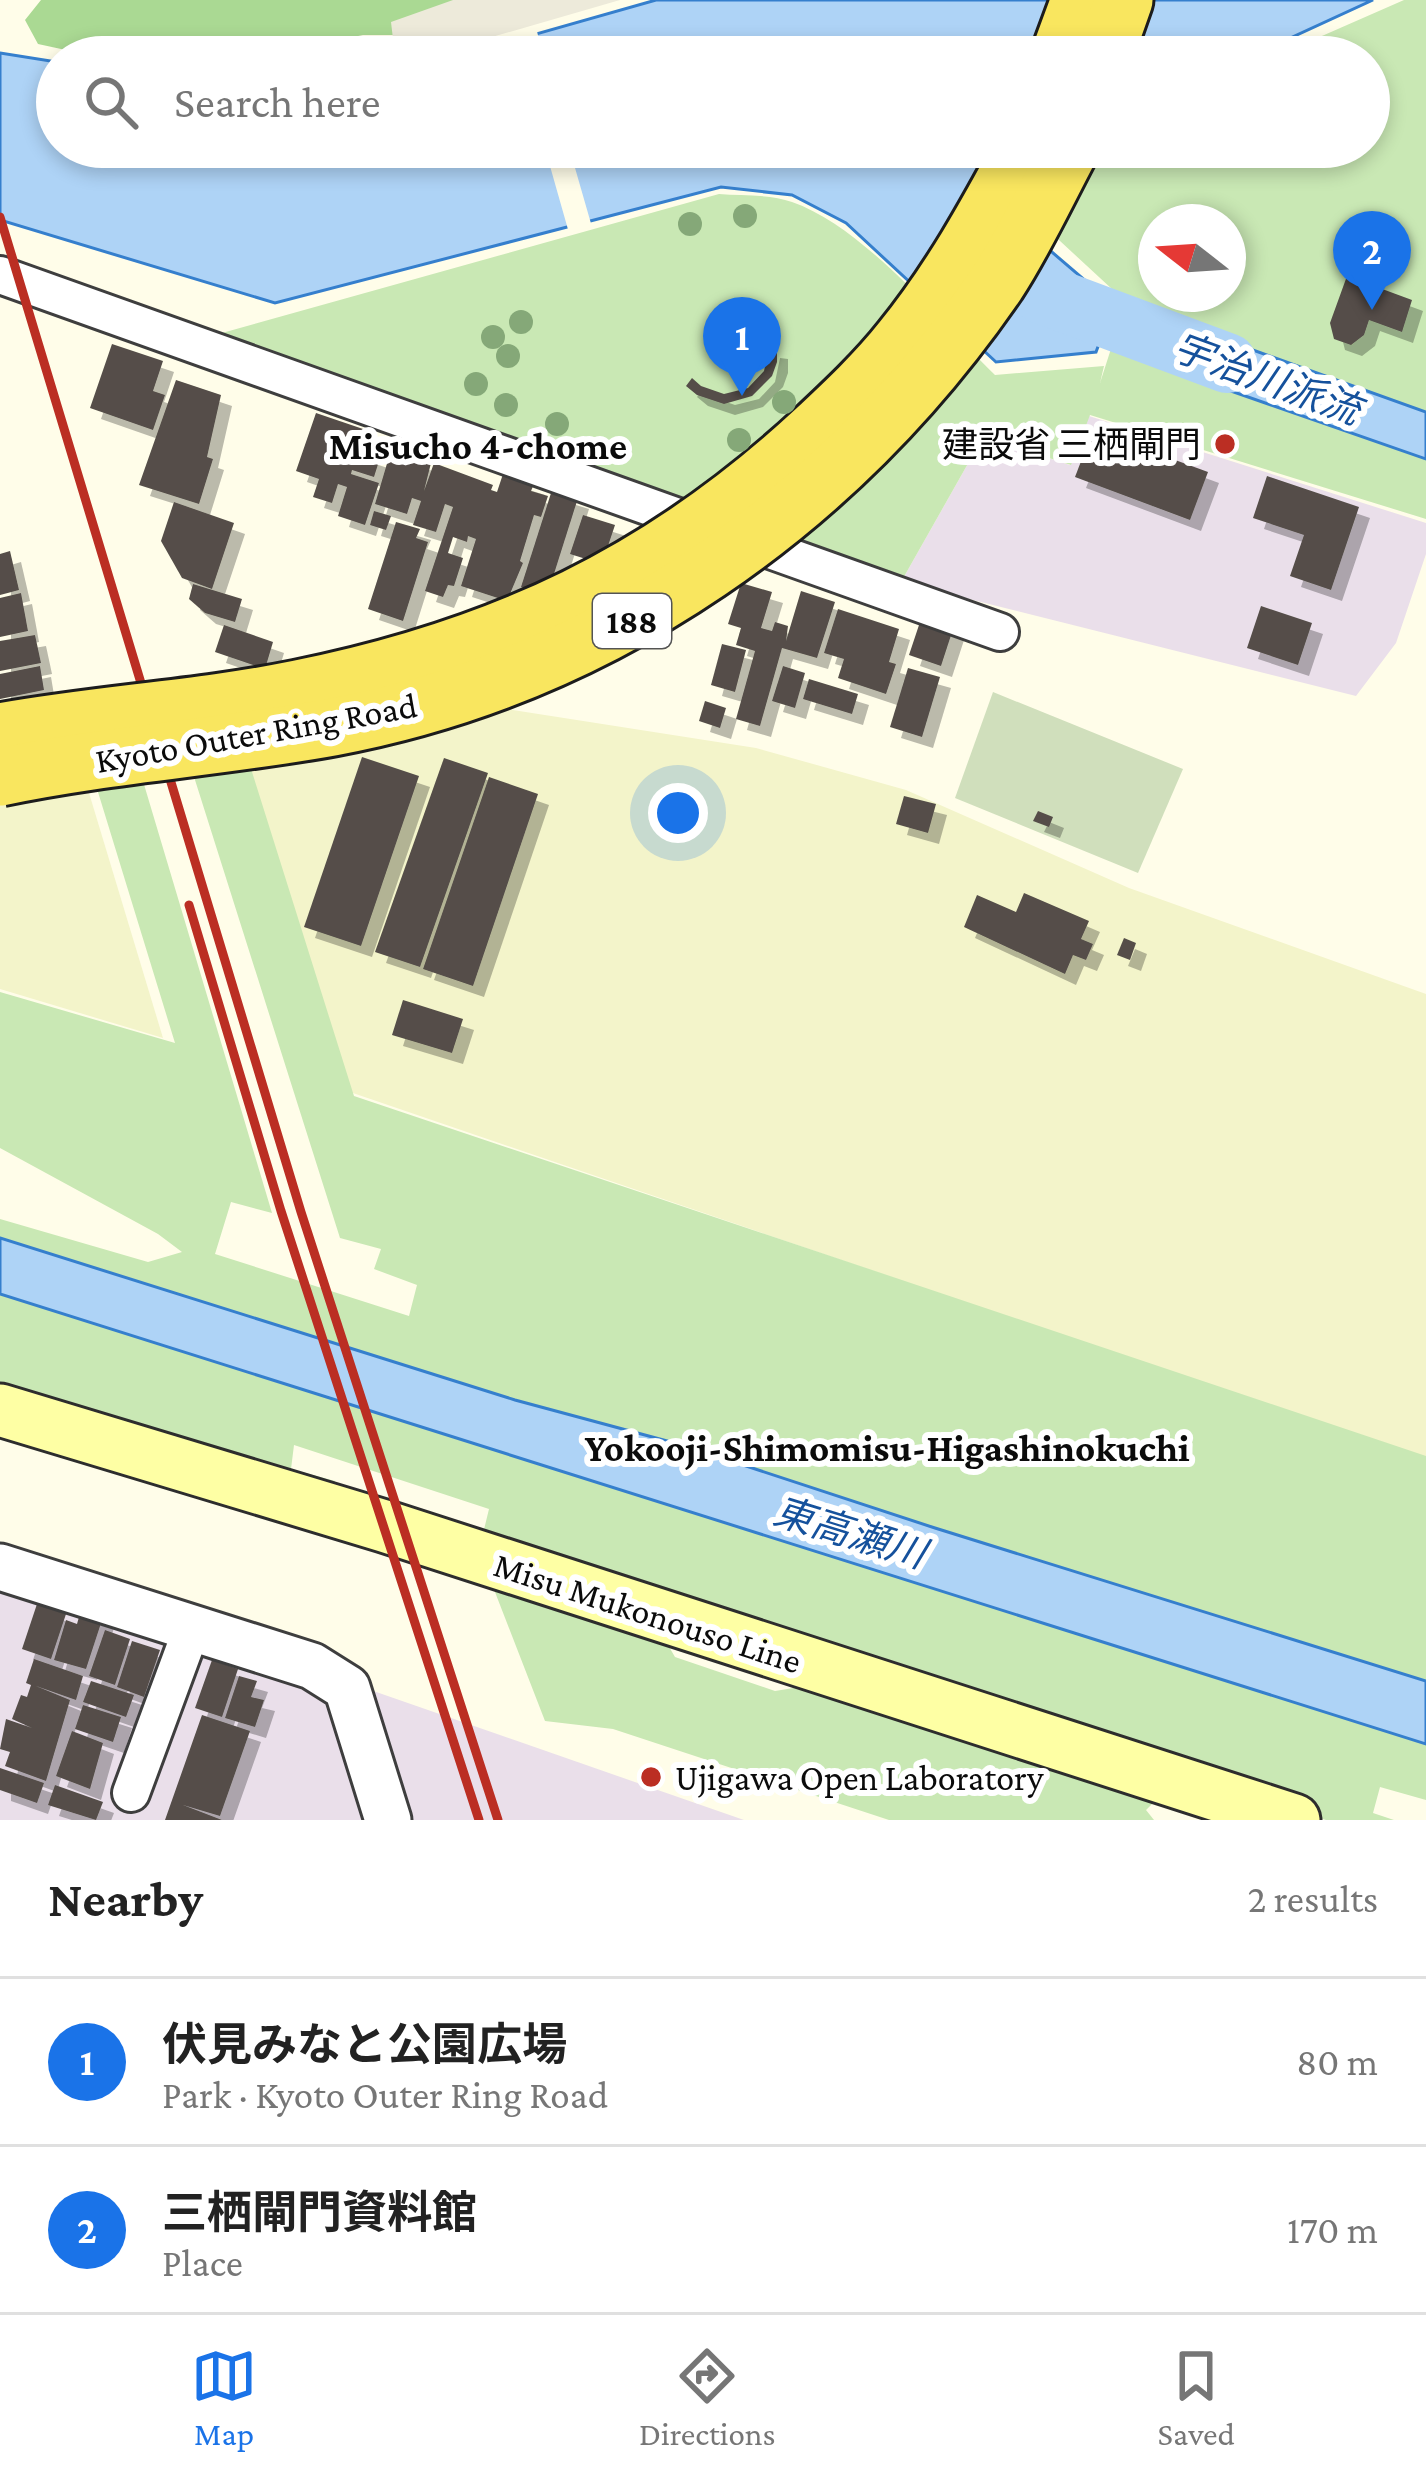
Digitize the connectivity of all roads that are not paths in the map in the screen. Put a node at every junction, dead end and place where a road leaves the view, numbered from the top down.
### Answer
1 (1080, 0) edge
2 (1124, 0) edge
3 (1067, 36) edge
4 (1112, 36) edge
5 (1012, 168) edge
6 (1059, 168) edge
7 (0, 274) edge
8 (1000, 632) dead end
9 (0, 733) edge
10 (0, 777) edge
11 (0, 1410) edge
12 (0, 1567) edge
13 (192, 1628) junction
14 (131, 1793) dead end
15 (388, 1820) edge
16 (1294, 1820) edge

1 - 3 main road
2 - 4 main road
5 - 9 main road, Kyoto Outer Ring Road / 188, bridge
6 - 10 main road, Kyoto Outer Ring Road / 188, bridge
7 - 8 street
11 - 16 main road, Misu Mukonouso Line
12 - 13 street
13 - 14 street
13 - 15 street

